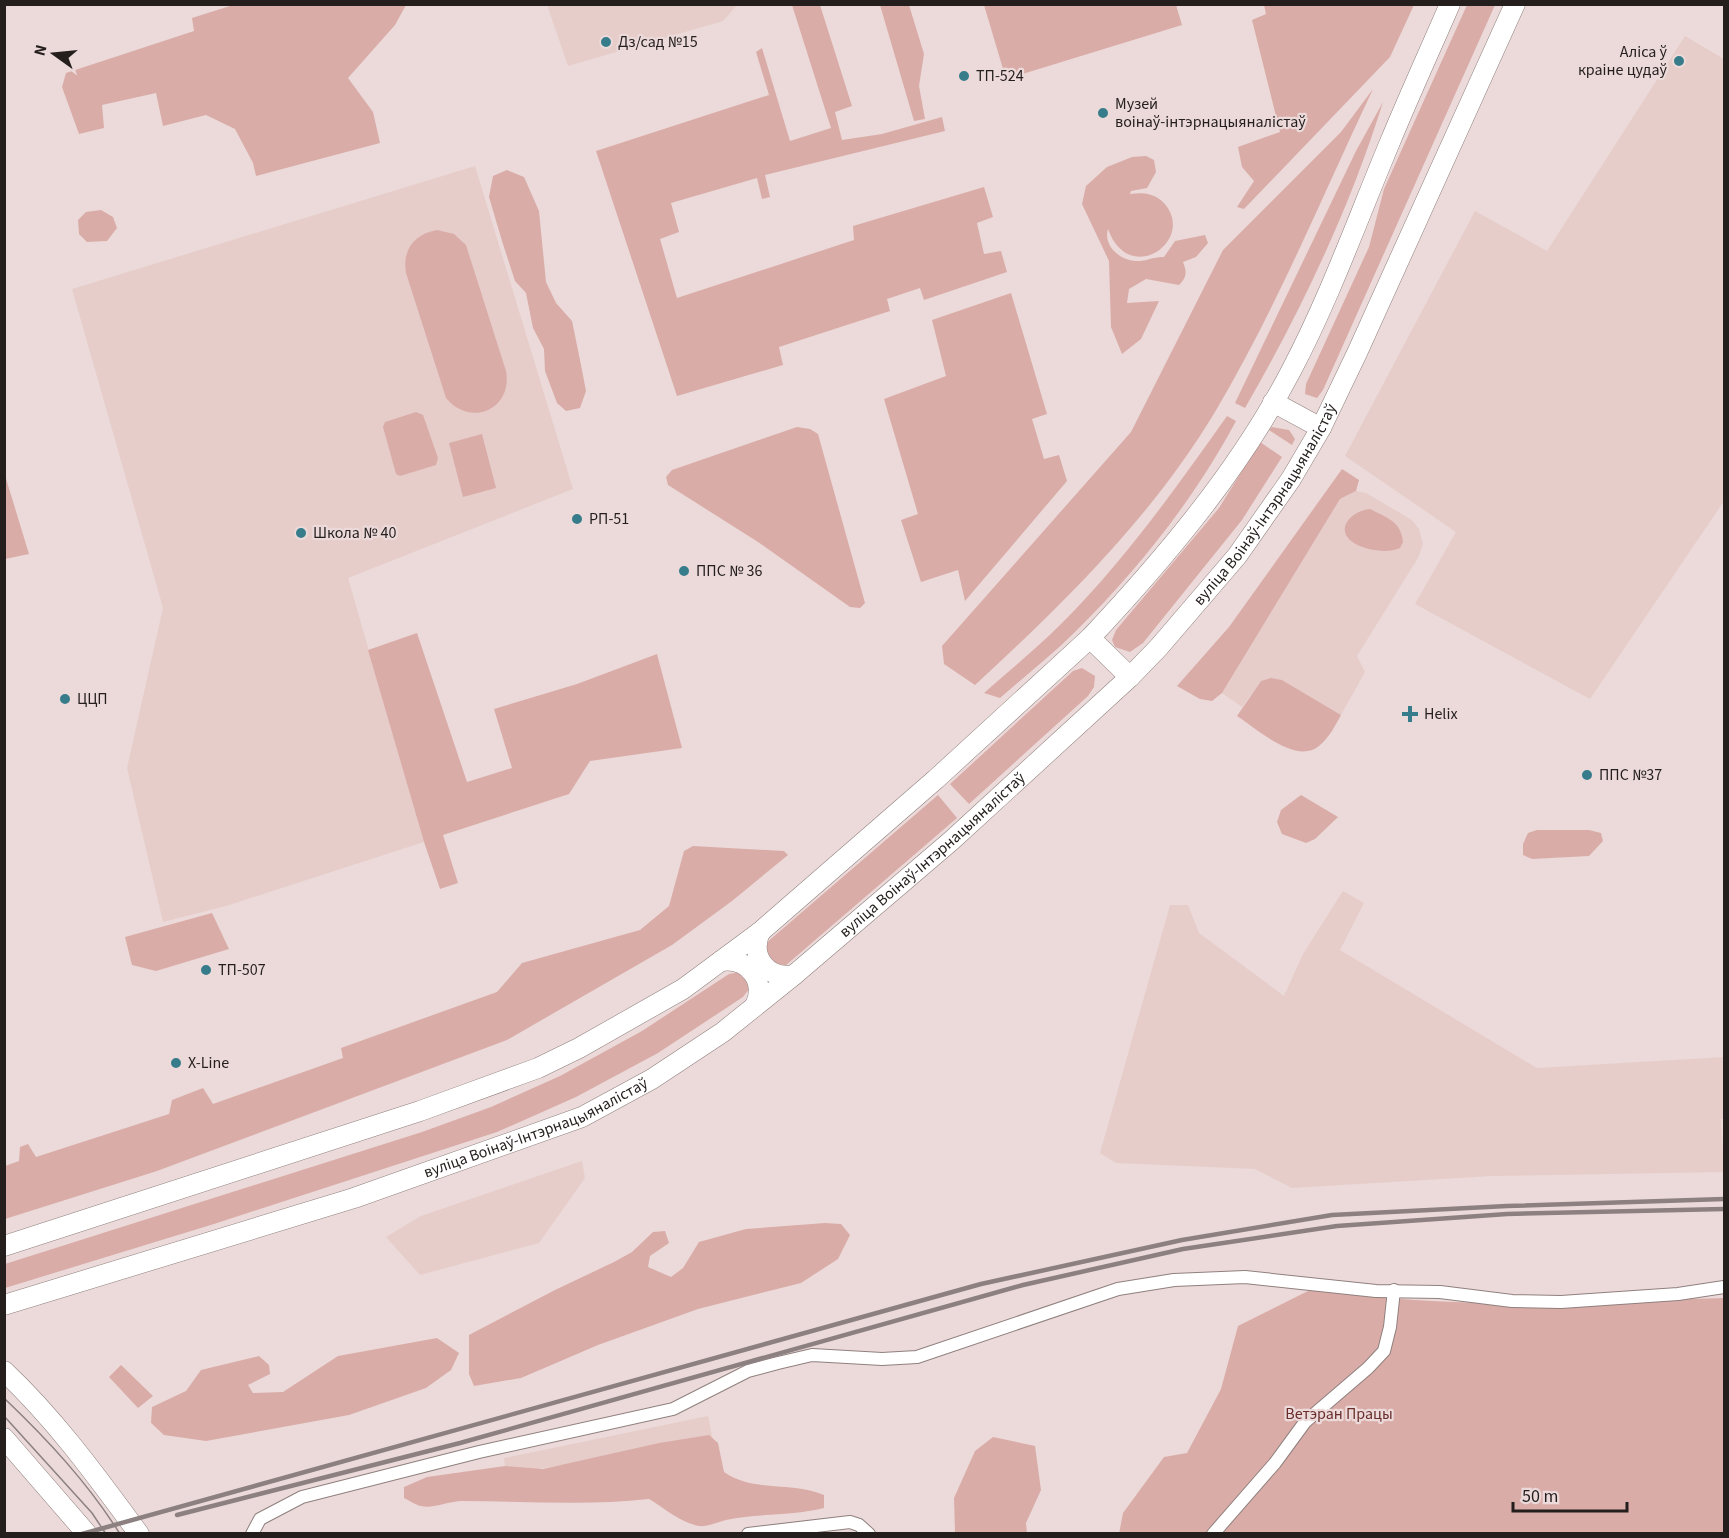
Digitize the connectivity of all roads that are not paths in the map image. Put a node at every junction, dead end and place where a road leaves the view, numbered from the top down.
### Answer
1 (1450, 4) edge
2 (1515, 4) edge
3 (1273, 402) junction
4 (1321, 428) junction
5 (1090, 638) junction
6 (1130, 677) junction
7 (760, 933) junction
8 (721, 961) junction
9 (794, 975) junction
10 (755, 1006) junction
11 (4, 1246) edge
12 (1725, 1287) edge
13 (1394, 1290) junction
14 (4, 1305) edge
15 (4, 1371) edge
16 (4, 1438) edge
17 (868, 1532) edge
18 (87, 1533) edge
19 (139, 1533) edge
20 (252, 1533) edge
21 (748, 1533) edge
22 (1213, 1533) edge

1 - 3 main road
2 - 4 main road, вуліца Воінаў-Інтэрнацыяналістаў
3 - 4 main road
3 - 5 main road
4 - 6 main road, вуліца Воінаў-Інтэрнацыяналістаў
5 - 6 main road
5 - 7 main road
6 - 9 main road, вуліца Воінаў-Інтэрнацыяналістаў
7 - 8 main road
7 - 9 main road
8 - 10 main road
8 - 11 main road
9 - 10 main road, вуліца Воінаў-Інтэрнацыяналістаў
10 - 14 main road, вуліца Воінаў-Інтэрнацыяналістаў
12 - 13 street
13 - 20 street
13 - 22 street
15 - 19 main road
16 - 18 main road
17 - 21 street

